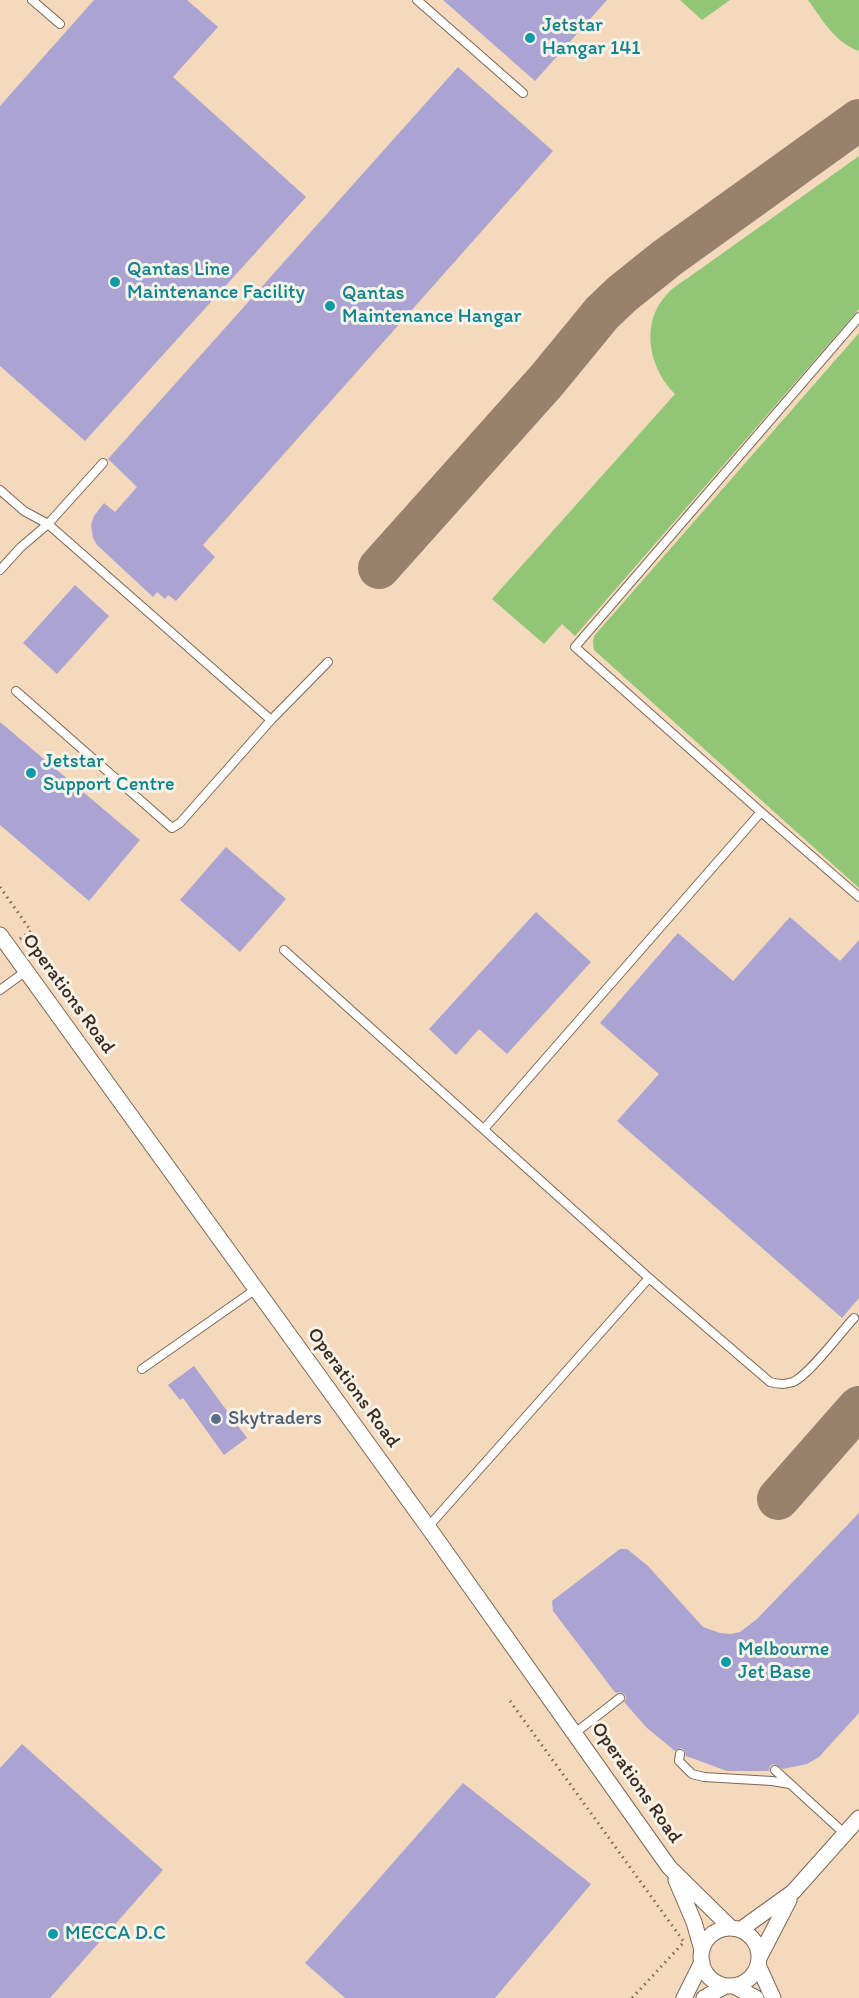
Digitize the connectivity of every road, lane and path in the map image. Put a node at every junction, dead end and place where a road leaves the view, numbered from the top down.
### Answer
1 (32, 0) edge
2 (417, 0) edge
3 (60, 24) dead end
4 (523, 93) dead end
5 (859, 317) edge
6 (103, 463) dead end
7 (0, 490) edge
8 (48, 524) junction
9 (0, 570) edge
10 (327, 662) dead end
11 (16, 691) dead end
12 (271, 720) junction
13 (760, 813) junction
14 (0, 887) edge
15 (859, 897) edge
16 (4, 941) edge
17 (284, 950) dead end
18 (26, 971) junction
19 (0, 990) edge
20 (484, 1129) junction
21 (649, 1278) junction
22 (256, 1290) junction
23 (854, 1318) dead end
24 (141, 1369) dead end
25 (428, 1527) junction
26 (620, 1698) dead end
27 (510, 1701) dead end
28 (574, 1733) junction
29 (680, 1754) dead end
30 (775, 1770) dead end
31 (790, 1784) junction
32 (859, 1818) edge
33 (845, 1834) junction
34 (669, 1867) junction
35 (793, 1892) junction
36 (735, 1929) junction
37 (702, 1956) junction
38 (758, 1961) junction
39 (729, 1986) junction
40 (632, 1998) edge
41 (684, 1998) edge
42 (704, 1998) edge
43 (756, 1998) edge
44 (773, 1998) edge

1 - 3 lane
2 - 4 lane
5 - 13 lane
6 - 8 lane
7 - 8 lane
8 - 9 lane
8 - 12 lane
10 - 12 lane
11 - 12 lane
13 - 15 lane
13 - 20 lane
14 - 16 path
16 - 18 street, Operations Road
17 - 20 lane
18 - 19 lane
18 - 22 street, Operations Road
20 - 21 lane
21 - 23 lane
21 - 25 lane
22 - 24 lane
22 - 25 street, Operations Road
25 - 28 street, Operations Road
26 - 28 lane
27 - 40 path
28 - 34 street, Operations Road
29 - 31 lane
30 - 31 lane
31 - 33 lane
32 - 33 street
33 - 35 street
34 - 36 street, Operations Road
34 - 37 street, Operations Road
35 - 36 street
35 - 38 street
36 - 37 street
36 - 38 street
37 - 39 street
37 - 41 street
38 - 39 street
38 - 44 street
39 - 42 street
39 - 43 street

